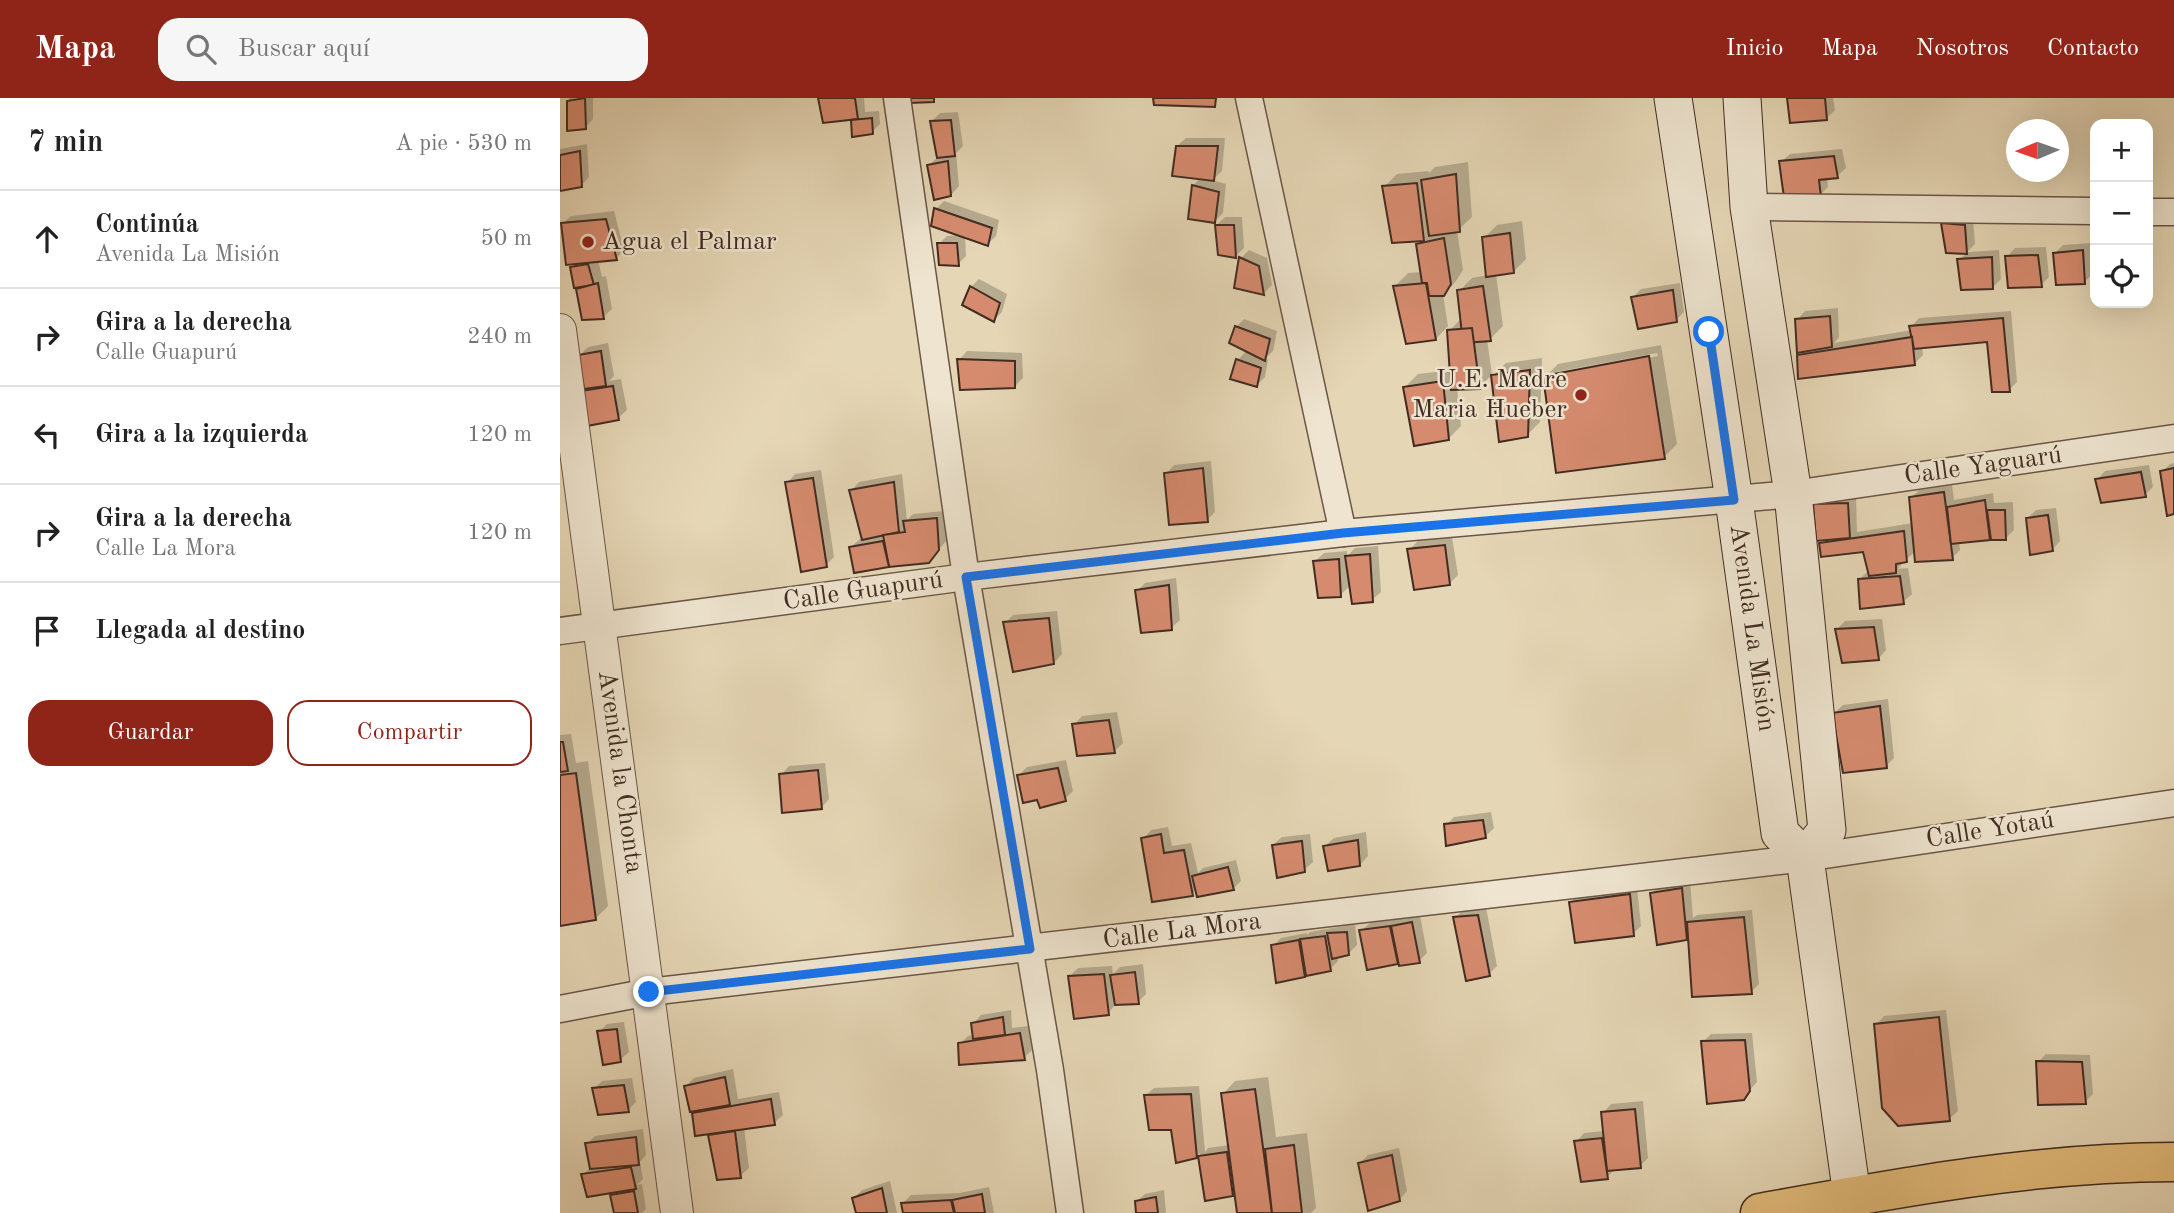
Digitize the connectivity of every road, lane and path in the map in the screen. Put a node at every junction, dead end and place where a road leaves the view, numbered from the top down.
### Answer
1 (897, 98) edge
2 (1249, 98) edge
3 (1674, 98) edge
4 (1742, 98) edge
5 (1749, 207) junction
6 (2090, 211) edge
7 (2153, 212) edge
8 (2174, 212) edge
9 (560, 330) edge
10 (2174, 438) edge
11 (1793, 495) junction
12 (1734, 500) junction
13 (1343, 533) junction
14 (966, 577) junction
15 (600, 626) junction
16 (560, 631) edge
17 (2174, 803) edge
18 (1805, 858) junction
19 (1030, 949) junction
20 (649, 992) junction
21 (560, 1010) edge
22 (2174, 1161) edge
23 (1852, 1205) edge
24 (677, 1213) edge
25 (1070, 1213) edge
26 (1760, 1213) edge

1 - 14 street
2 - 13 street
3 - 12 main road, Avenida La Misión
4 - 5 main road, Avenida La Misión
5 - 6 street
5 - 11 main road, Avenida La Misión
7 - 8 street
9 - 15 street, Avenida la Chonta
10 - 11 street, Calle Yaguarú
11 - 12 street, Calle Guapurú
11 - 18 main road, Avenida La Misión
12 - 13 street, Calle Guapurú
12 - 18 main road, Avenida La Misión
13 - 14 street, Calle Guapurú
14 - 15 street, Calle Guapurú
14 - 19 street
15 - 16 street, Calle Guapurú
15 - 20 street, Avenida la Chonta
17 - 18 street, Calle Yotaú
18 - 19 street, Calle La Mora
18 - 23 main road
19 - 20 street, Calle La Mora
19 - 25 street
20 - 21 street, Calle La Mora
20 - 24 street, Avenida la Chonta
22 - 23 highway
23 - 26 highway

